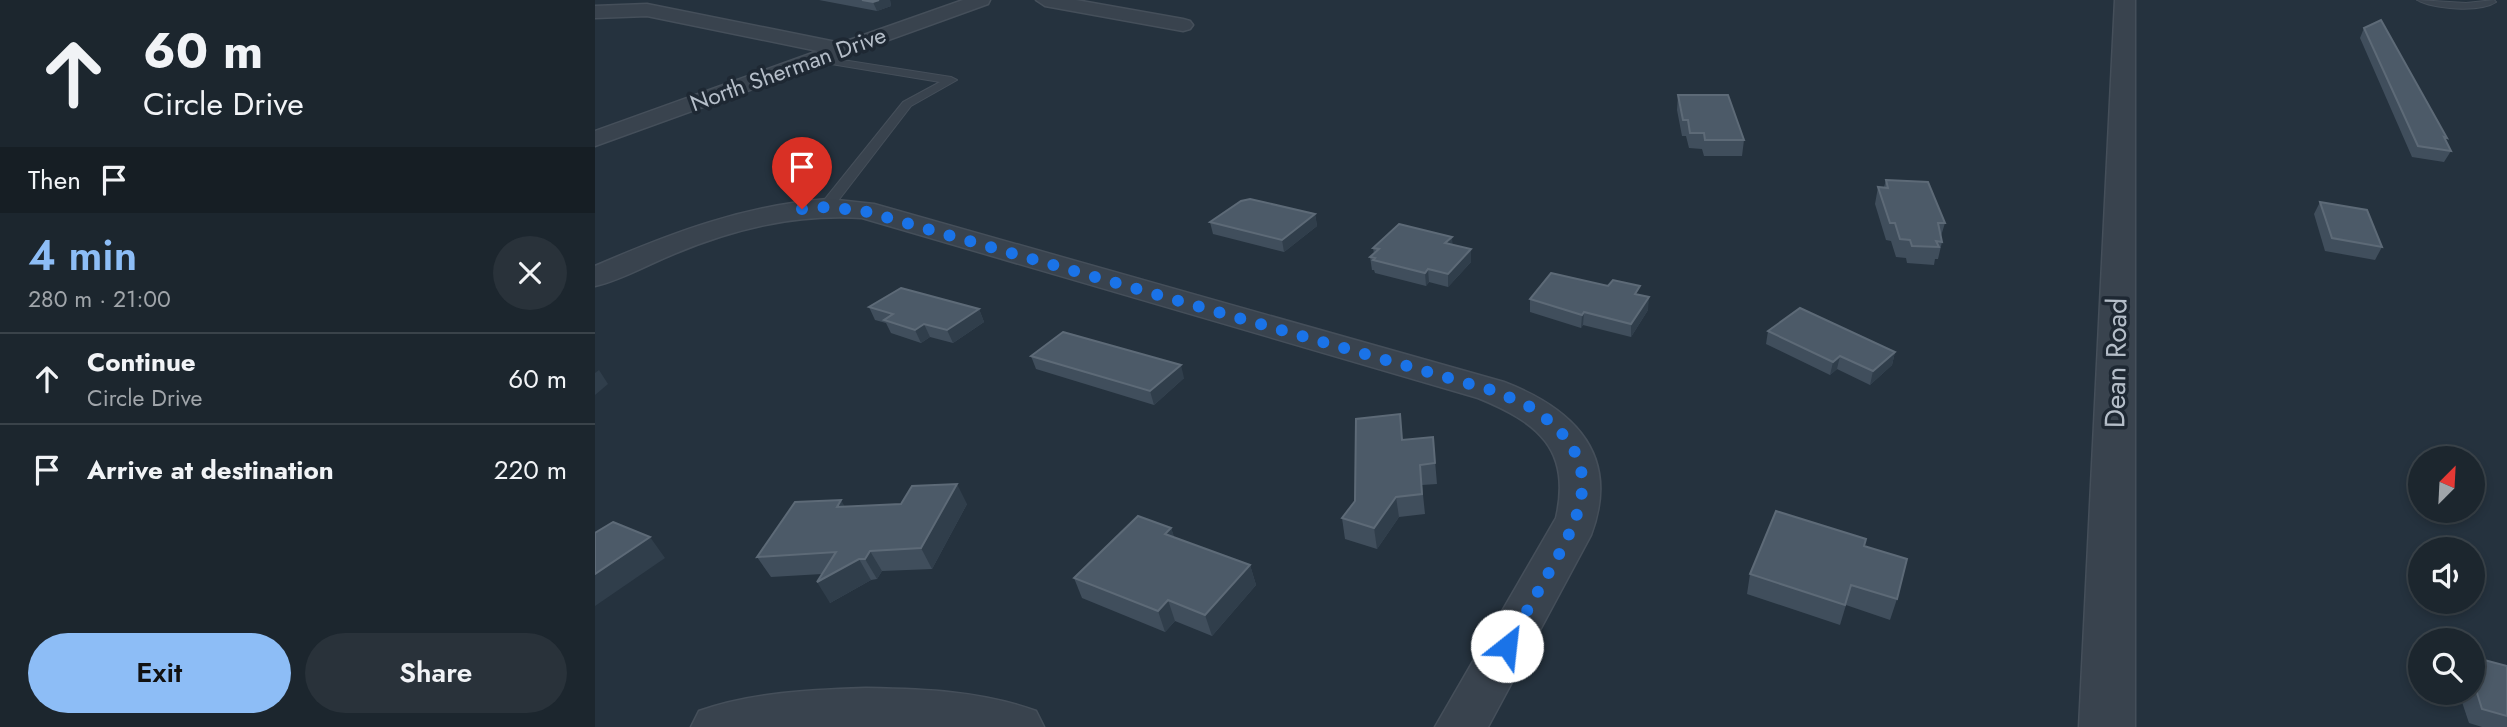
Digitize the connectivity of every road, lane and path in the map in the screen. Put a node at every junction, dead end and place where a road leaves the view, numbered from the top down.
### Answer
1 (981, 0) edge
2 (1045, 0) edge
3 (2125, 0) edge
4 (2422, 0) edge
5 (2489, 0) edge
6 (595, 12) edge
7 (1183, 25) dead end
8 (842, 50) junction
9 (817, 59) junction
10 (595, 139) edge
11 (826, 207) junction
12 (595, 278) edge
13 (717, 727) edge
14 (1017, 727) edge
15 (1461, 727) edge
16 (2108, 727) edge

1 - 8 street, North Sherman Drive
2 - 7 street
3 - 16 street, Dean Road
4 - 5 lane
6 - 8 street
8 - 9 street, North Sherman Drive
9 - 10 street, North Sherman Drive
9 - 11 lane
11 - 12 street
11 - 15 street
13 - 14 street

